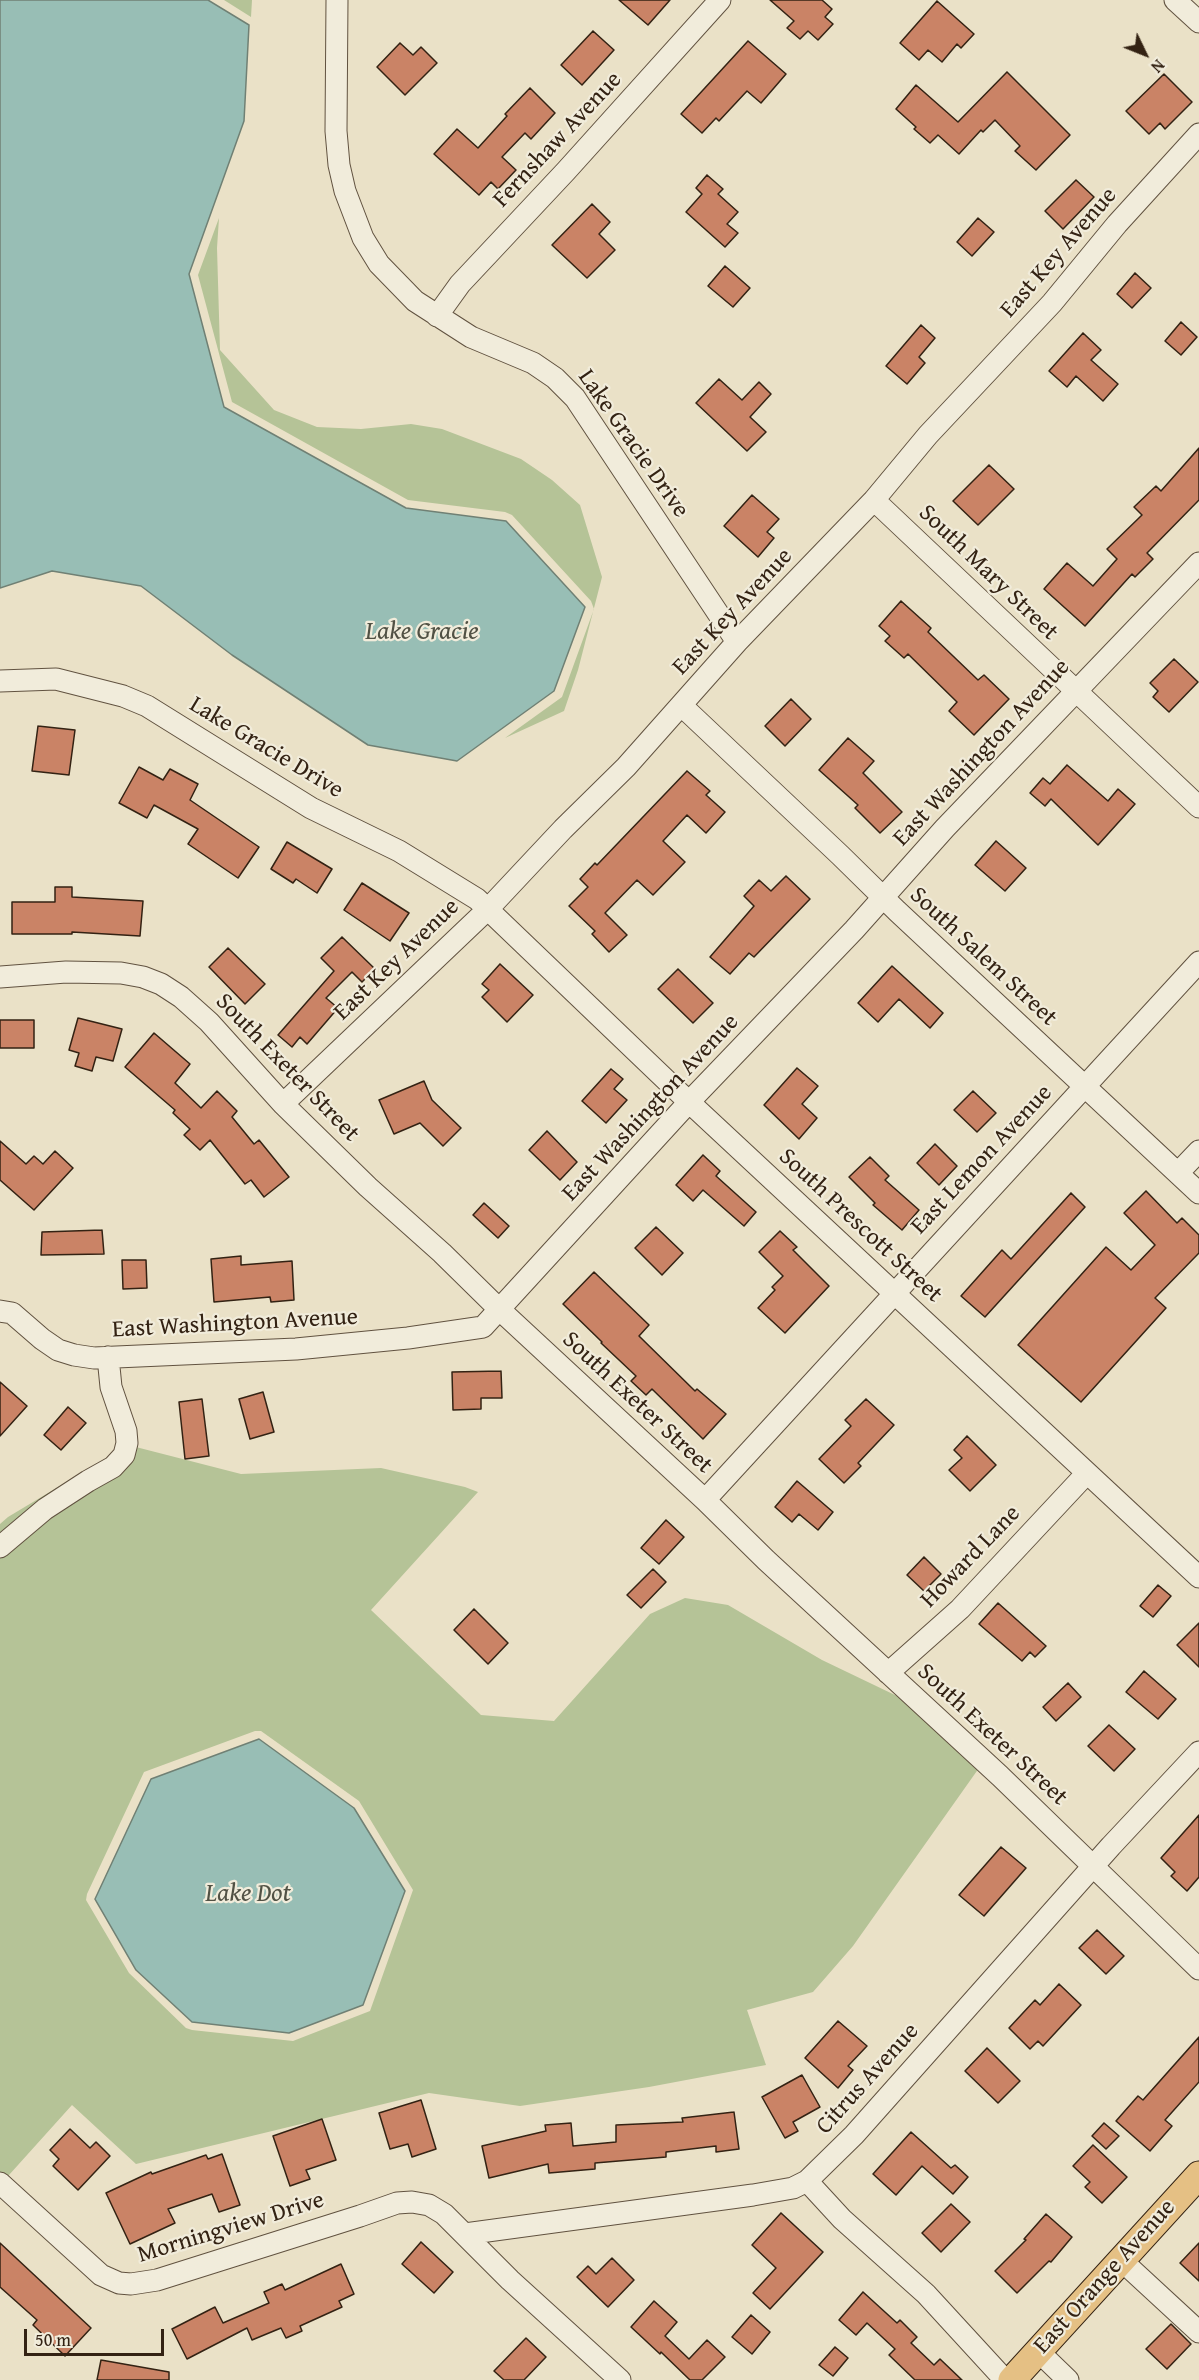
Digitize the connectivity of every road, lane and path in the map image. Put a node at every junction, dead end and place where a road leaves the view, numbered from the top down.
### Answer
1 (337, 0) edge
2 (720, 0) edge
3 (1175, 0) edge
4 (1199, 22) edge
5 (1199, 134) edge
6 (437, 316) junction
7 (874, 500) junction
8 (1199, 563) edge
9 (737, 642) junction
10 (0, 681) edge
11 (1075, 691) junction
12 (682, 706) junction
13 (1199, 807) edge
14 (883, 897) junction
15 (488, 909) junction
16 (1199, 962) edge
17 (0, 977) edge
18 (1084, 1087) junction
19 (689, 1102) junction
20 (283, 1104) junction
21 (1199, 1151) edge
22 (1178, 1173) junction
23 (1199, 1193) edge
24 (894, 1292) junction
25 (499, 1309) junction
26 (0, 1311) edge
27 (108, 1357) junction
28 (1087, 1473) junction
29 (705, 1500) junction
30 (0, 1547) edge
31 (1199, 1577) edge
32 (888, 1673) junction
33 (1199, 1752) edge
34 (1092, 1867) junction
35 (1199, 1969) edge
36 (1199, 2175) edge
37 (807, 2181) junction
38 (0, 2183) edge
39 (465, 2234) junction
40 (1121, 2260) junction
41 (1199, 2332) edge
42 (1038, 2351) junction
43 (620, 2380) edge
44 (1005, 2380) edge
45 (1012, 2380) edge
46 (1068, 2380) edge

1 - 6 street, Lake Gracie Drive
2 - 6 street, Fernshaw Avenue
3 - 4 street
5 - 7 street, East Key Avenue
6 - 9 street, Lake Gracie Drive
7 - 9 street, East Key Avenue
7 - 11 street, South Mary Street
8 - 11 street, East Washington Avenue
9 - 12 street, East Key Avenue
10 - 15 street, Lake Gracie Drive
11 - 13 street, South Mary Street
11 - 14 street, East Washington Avenue
12 - 14 street, South Salem Street
12 - 15 street, East Key Avenue
14 - 18 street, South Salem Street
14 - 19 street, East Washington Avenue
15 - 19 street, South Prescott Street
15 - 20 street, East Key Avenue
16 - 18 street, East Lemon Avenue
17 - 20 street, South Exeter Street
18 - 22 street, South Salem Street
18 - 24 street, East Lemon Avenue
19 - 24 street, South Prescott Street
19 - 25 street, East Washington Avenue
20 - 25 street, South Exeter Street
21 - 22 street
22 - 23 street, South Salem Street
24 - 28 street, South Prescott Street
24 - 29 street, East Lemon Avenue
25 - 27 street, East Washington Avenue
25 - 29 street, South Exeter Street
26 - 27 street, East Washington Avenue
27 - 30 street
28 - 31 street, South Prescott Street
28 - 32 street, Howard Lane
29 - 32 street, South Exeter Street
32 - 34 street, South Exeter Street
33 - 34 street, Citrus Avenue
34 - 35 street, South Exeter Street
34 - 37 street, Citrus Avenue
36 - 40 main road, East Orange Avenue
37 - 39 street, Citrus Avenue
37 - 44 street
38 - 39 street, Morningview Drive
39 - 43 street, Morningview Drive
40 - 41 street
40 - 42 main road, East Orange Avenue
42 - 45 main road, East Orange Avenue
42 - 46 street

